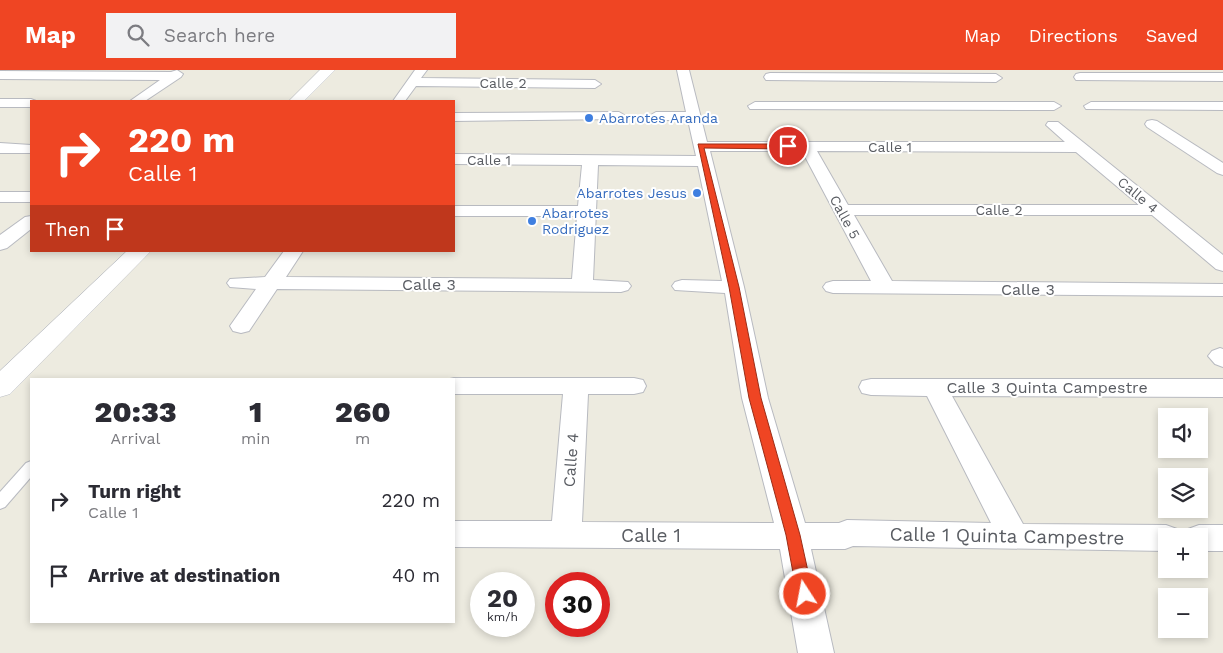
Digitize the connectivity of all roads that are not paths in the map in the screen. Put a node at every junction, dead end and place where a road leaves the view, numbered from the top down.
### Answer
1 (328, 70) edge
2 (421, 70) edge
3 (596, 70) edge
4 (683, 70) edge
5 (1069, 70) edge
6 (178, 73) edge
7 (768, 73) edge
8 (0, 75) edge
9 (995, 77) edge
10 (1080, 77) junction
11 (1223, 77) edge
12 (412, 82) junction
13 (595, 84) junction
14 (1017, 95) dead end
15 (138, 100) edge
16 (297, 100) edge
17 (400, 100) edge
18 (0, 103) edge
19 (30, 103) edge
20 (756, 106) dead end
21 (786, 106) junction
22 (1031, 106) junction
23 (1054, 106) dead end
24 (1091, 106) dead end
25 (1125, 106) junction
26 (1223, 106) edge
27 (593, 116) junction
28 (619, 116) dead end
29 (656, 116) dead end
30 (695, 116) junction
31 (455, 117) edge
32 (1152, 124) dead end
33 (1053, 125) dead end
34 (0, 140) edge
35 (30, 140) edge
36 (807, 146) junction
37 (1080, 147) junction
38 (0, 148) edge
39 (30, 148) edge
40 (1188, 148) junction
41 (1214, 148) dead end
42 (703, 154) junction
43 (455, 159) edge
44 (590, 160) junction
45 (1223, 170) edge
46 (0, 197) edge
47 (30, 197) edge
48 (841, 210) junction
49 (1156, 210) junction
50 (455, 211) edge
51 (587, 211) junction
52 (30, 222) edge
53 (0, 244) edge
54 (139, 252) edge
55 (293, 252) edge
56 (1223, 266) edge
57 (237, 283) dead end
58 (271, 283) junction
59 (582, 286) junction
60 (620, 286) dead end
61 (682, 286) dead end
62 (734, 287) junction
63 (833, 287) dead end
64 (885, 288) junction
65 (1223, 290) edge
66 (241, 326) dead end
67 (455, 386) edge
68 (576, 386) junction
69 (634, 386) dead end
70 (0, 387) edge
71 (871, 387) dead end
72 (935, 387) junction
73 (1223, 388) edge
74 (30, 468) edge
75 (0, 503) edge
76 (847, 533) joint
77 (455, 534) edge
78 (566, 534) junction
79 (793, 535) junction
80 (1014, 537) junction
81 (1158, 538) edge
82 (1208, 538) edge
83 (1223, 538) edge
84 (816, 653) edge

1 - 16 main road
2 - 12 street
3 - 13 street
4 - 30 street
5 - 10 street
6 - 8 street
6 - 15 street
7 - 9 street
7 - 21 street
10 - 11 street
10 - 25 street
12 - 13 street, Calle 2
12 - 17 street
13 - 27 street
14 - 22 street
18 - 19 street
20 - 21 street
21 - 22 street
22 - 23 street
24 - 25 street
25 - 26 street
27 - 28 street
27 - 31 street
29 - 30 street
30 - 42 street
32 - 40 street
33 - 37 street, Calle 4
34 - 35 street
36 - 37 street, Calle 1
36 - 42 street, Calle 1
36 - 48 street, Calle 5
37 - 49 street, Calle 4
38 - 39 street
40 - 41 street
40 - 45 street
42 - 44 street, Calle 1
42 - 62 street
43 - 44 street, Calle 1
44 - 51 street
46 - 47 street
48 - 49 street, Calle 2
48 - 64 street, Calle 5
49 - 56 street, Calle 4
50 - 51 street
51 - 59 street
52 - 53 street
54 - 70 main road
55 - 58 street
57 - 58 street, Calle 3
58 - 59 street, Calle 3
58 - 66 street
59 - 60 street, Calle 3
61 - 62 street
62 - 79 street
63 - 64 street, Calle 3
64 - 65 street, Calle 3
67 - 68 street
68 - 69 street
68 - 78 street, Calle 4
71 - 72 street, Calle 3 Quinta Campestre
72 - 73 street, Calle 3 Quinta Campestre
72 - 80 street
74 - 75 lane
76 - 79 street, Calle 1
76 - 80 street, Calle 1 Quinta Campestre
77 - 78 street, Calle 1
78 - 79 street, Calle 1
79 - 84 street
80 - 81 street, Calle 1 Quinta Campestre
82 - 83 street

